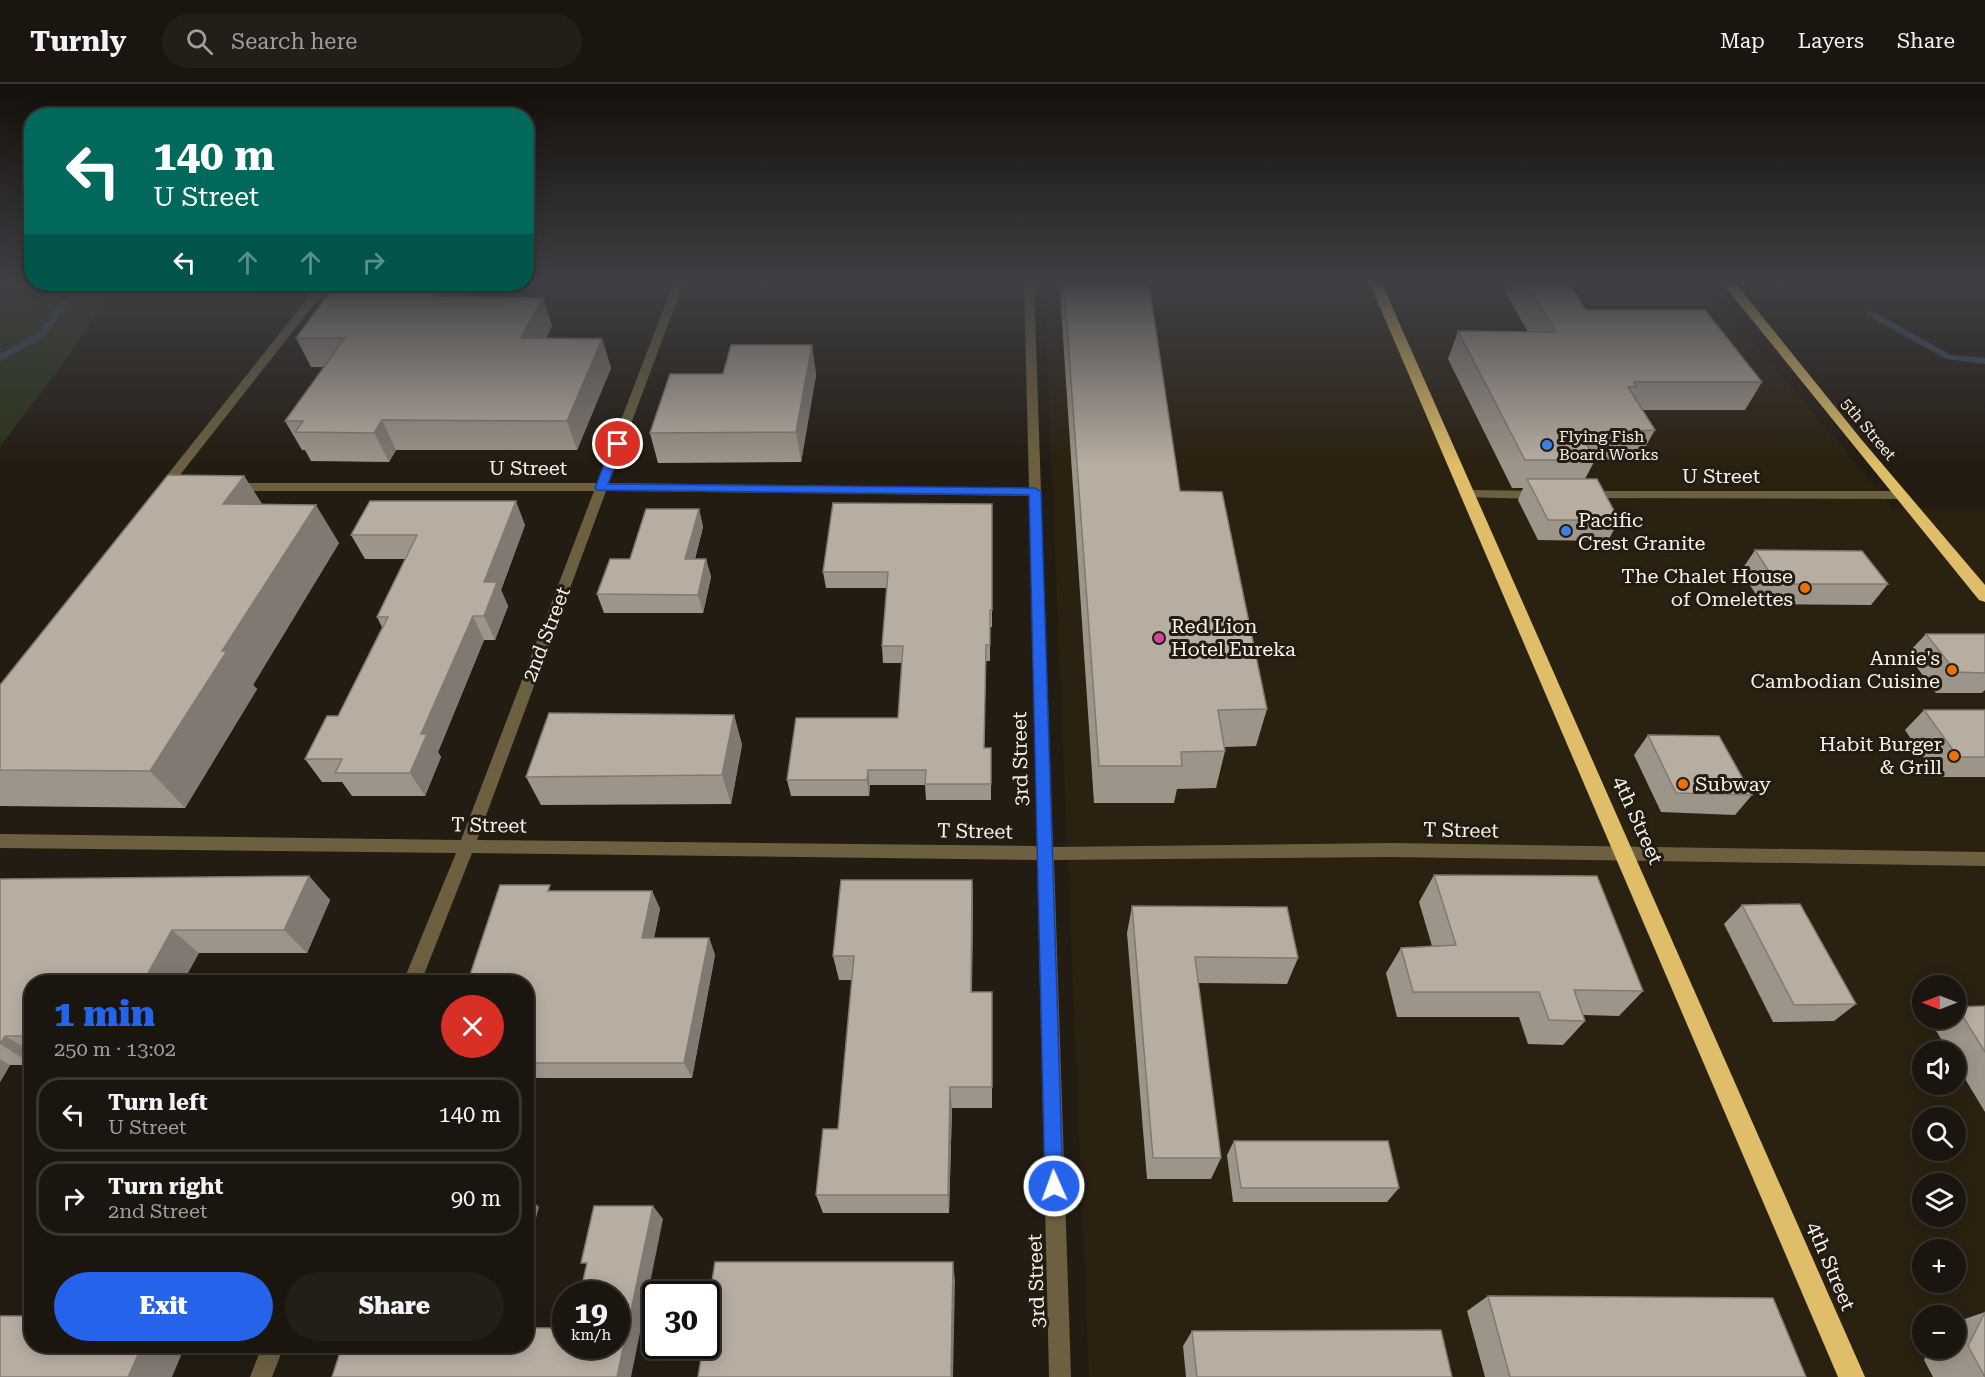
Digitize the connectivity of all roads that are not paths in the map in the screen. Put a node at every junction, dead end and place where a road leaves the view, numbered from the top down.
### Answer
1 (277, 344) edge
2 (655, 344) edge
3 (1031, 344) edge
4 (1402, 344) edge
5 (1778, 344) edge
6 (164, 486) junction
7 (185, 486) edge
8 (216, 487) edge
9 (601, 488) junction
10 (1035, 492) junction
11 (1468, 494) junction
12 (1556, 495) edge
13 (1578, 495) edge
14 (1902, 495) junction
15 (150, 505) edge
16 (1985, 596) edge
17 (0, 841) edge
18 (467, 845) junction
19 (1044, 853) junction
20 (1626, 855) junction
21 (1985, 859) edge
22 (415, 975) edge
23 (270, 1353) edge
24 (261, 1377) edge
25 (1060, 1377) edge
26 (1852, 1377) edge

1 - 6 street
2 - 9 street, 2nd Street
3 - 10 street, 3rd Street
4 - 11 highway, 4th Street
5 - 14 highway, 5th Street
6 - 7 street
6 - 15 street
8 - 9 street, U Street
9 - 10 street, U Street
9 - 18 street, 2nd Street
10 - 19 street, 3rd Street
11 - 12 street
11 - 20 highway, 4th Street
13 - 14 street, U Street
14 - 16 highway, 5th Street
17 - 18 street, T Street
18 - 19 street, T Street
18 - 22 street, 2nd Street
19 - 20 street, T Street
19 - 25 street, 3rd Street
20 - 21 street, T Street
20 - 26 highway, 4th Street
23 - 24 street

